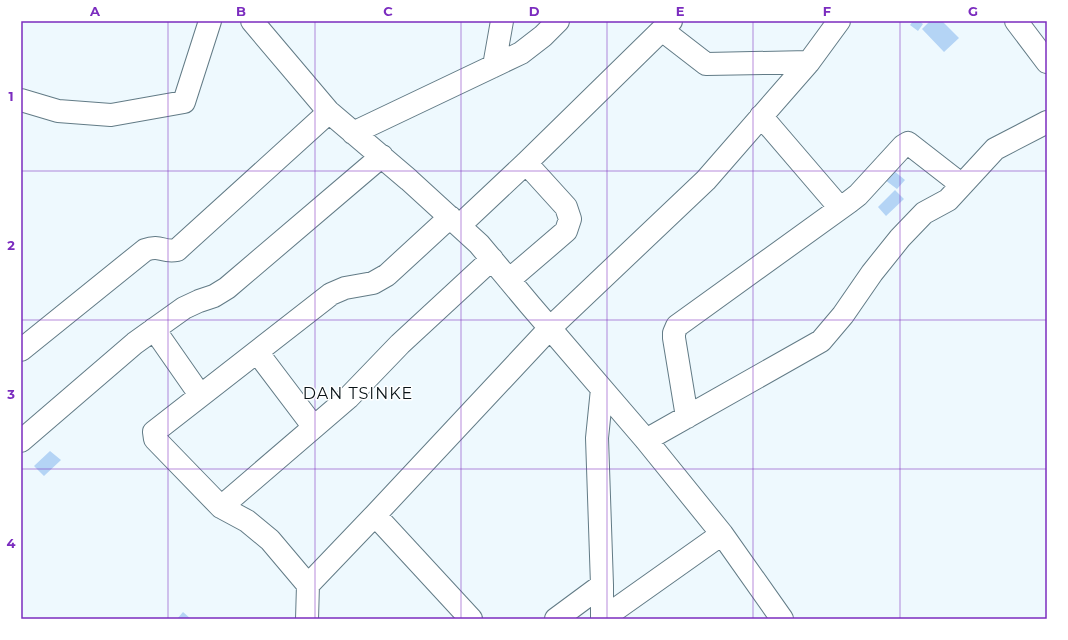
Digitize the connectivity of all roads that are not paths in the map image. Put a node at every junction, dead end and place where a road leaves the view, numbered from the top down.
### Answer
1 (210, 21) edge
2 (252, 21) edge
3 (502, 21) edge
4 (558, 21) edge
5 (839, 21) edge
6 (1016, 21) edge
7 (667, 25) edge
8 (809, 62) junction
9 (1047, 62) edge
10 (494, 66) junction
11 (21, 100) edge
12 (329, 112) junction
13 (761, 116) junction
14 (1047, 122) edge
15 (353, 132) junction
16 (382, 156) junction
17 (526, 163) junction
18 (962, 185) junction
19 (840, 208) junction
20 (455, 221) junction
21 (492, 259) junction
22 (509, 280) junction
23 (550, 328) junction
24 (154, 329) junction
25 (21, 350) edge
26 (256, 352) junction
27 (602, 389) junction
28 (200, 395) junction
29 (687, 417) junction
30 (313, 426) junction
31 (646, 440) junction
32 (21, 441) edge
33 (220, 507) junction
34 (375, 516) junction
35 (722, 534) junction
36 (308, 585) junction
37 (602, 586) junction
38 (307, 619) edge
39 (471, 619) edge
40 (556, 619) edge
41 (602, 619) edge
42 (782, 619) edge

1 - 11 street
2 - 12 street
3 - 10 street
4 - 10 street
5 - 8 street
6 - 9 street
7 - 8 street
7 - 17 street
8 - 13 street
10 - 15 street
12 - 15 street
12 - 25 street
13 - 19 street
13 - 23 street
14 - 18 street
15 - 16 street
16 - 20 street
16 - 24 street
17 - 20 street
17 - 22 street
18 - 19 street
18 - 29 street
19 - 29 street
20 - 21 street
20 - 26 street
21 - 22 street
21 - 30 street
22 - 23 street
23 - 27 street
23 - 34 street
24 - 28 street
24 - 32 street
26 - 28 street
26 - 30 street
27 - 31 street
27 - 37 street
28 - 33 street
29 - 31 street
30 - 33 street
31 - 35 street
33 - 36 street
34 - 36 street
34 - 39 street
35 - 41 street
35 - 42 street
36 - 38 street
37 - 40 street
37 - 41 street

